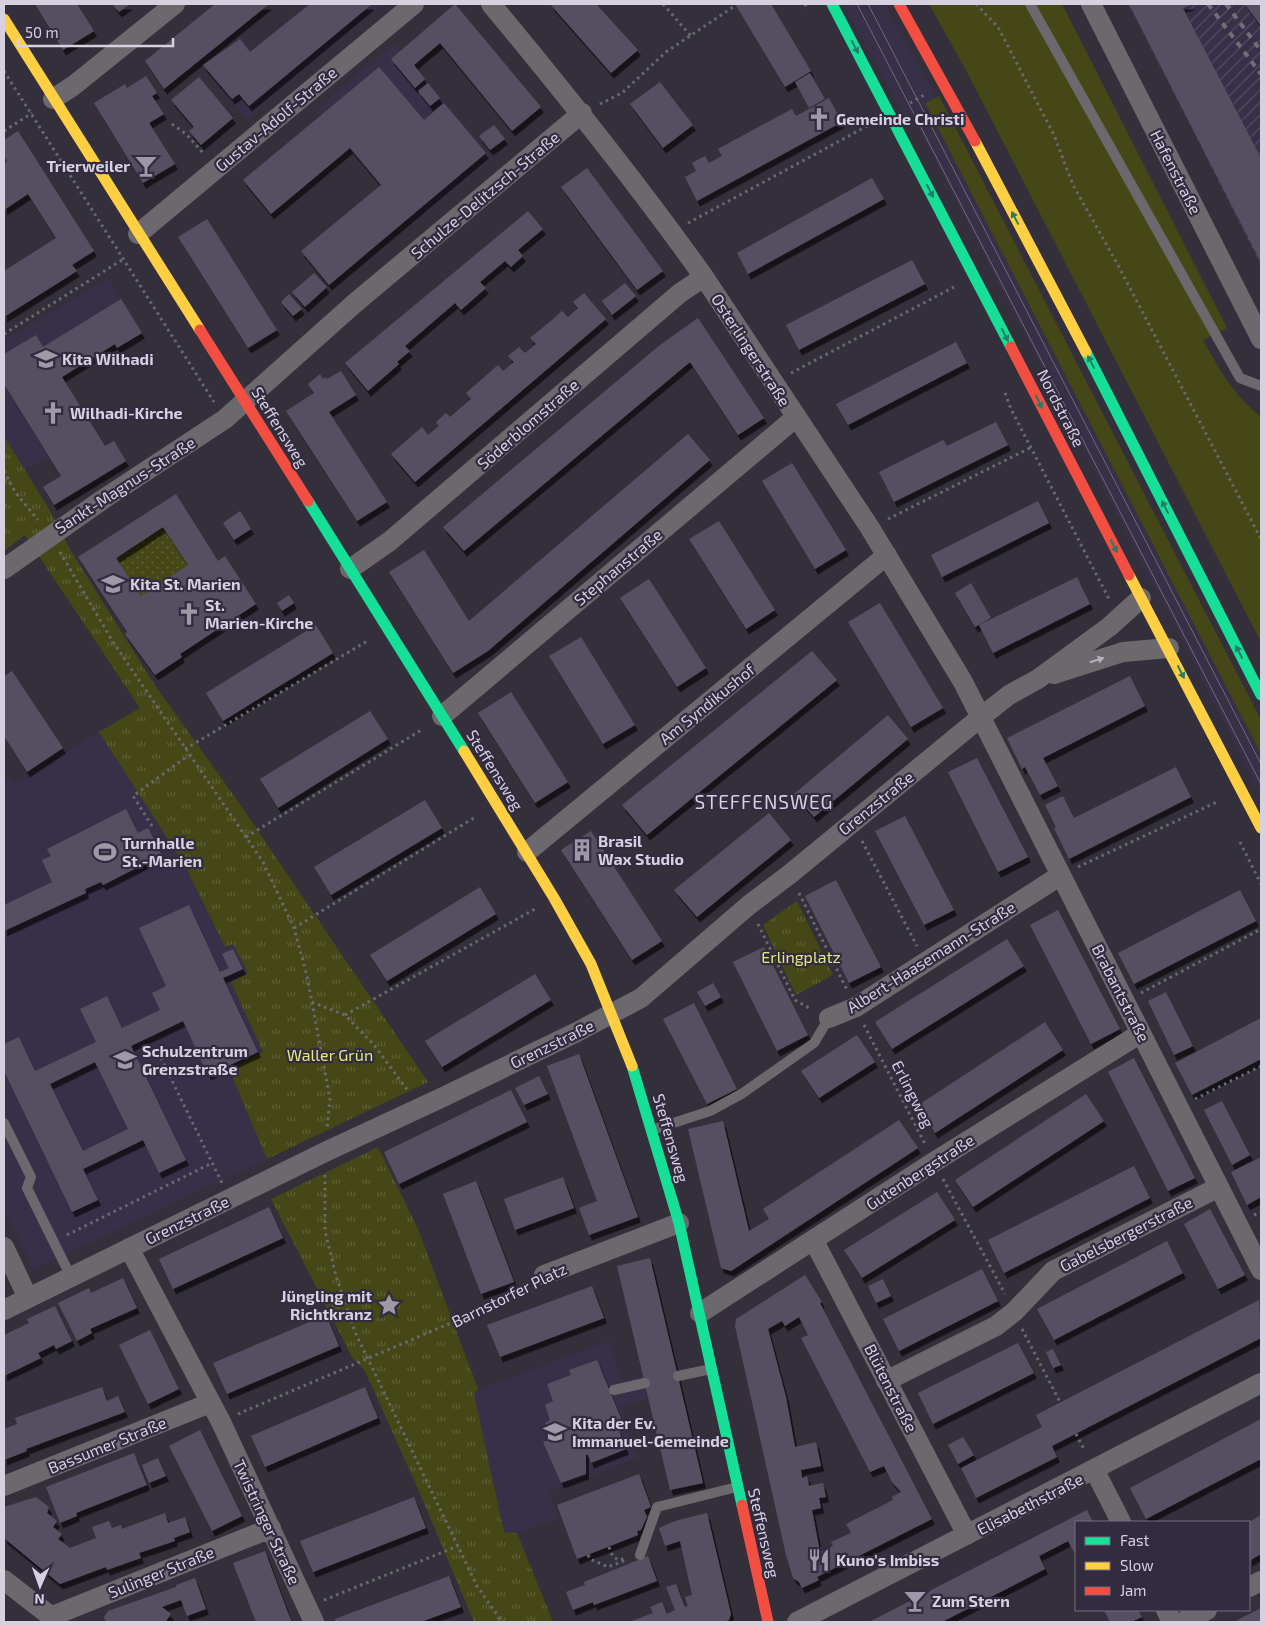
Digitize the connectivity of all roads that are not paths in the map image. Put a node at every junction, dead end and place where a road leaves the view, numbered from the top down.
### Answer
1 (175, 4) edge
2 (414, 4) edge
3 (491, 4) edge
4 (832, 4) edge
5 (899, 4) edge
6 (1030, 4) edge
7 (1091, 4) edge
8 (4, 18) edge
9 (53, 100) junction
10 (582, 113) junction
11 (138, 234) junction
12 (704, 277) junction
13 (1261, 339) edge
14 (1261, 386) edge
15 (245, 401) junction
16 (795, 418) junction
17 (887, 555) junction
18 (4, 569) edge
19 (350, 569) junction
20 (1141, 598) junction
21 (1169, 648) junction
22 (1038, 679) junction
23 (1261, 695) edge
24 (442, 716) junction
25 (981, 717) junction
26 (1261, 828) edge
27 (527, 852) junction
28 (1061, 875) junction
29 (613, 1014) junction
30 (829, 1018) joint
31 (1141, 1033) junction
32 (4, 1123) edge
33 (652, 1130) junction
34 (1219, 1187) junction
35 (679, 1224) junction
36 (814, 1241) junction
37 (4, 1247) edge
38 (129, 1248) junction
39 (1261, 1270) edge
40 (544, 1275) road end
41 (72, 1277) junction
42 (28, 1298) junction
43 (4, 1310) edge
44 (700, 1314) junction
45 (712, 1369) junction
46 (678, 1376) dead end
47 (886, 1381) junction
48 (644, 1383) dead end
49 (1261, 1383) edge
50 (614, 1390) dead end
51 (210, 1403) junction
52 (1095, 1471) junction
53 (4, 1486) edge
54 (737, 1487) junction
55 (1120, 1521) edge
56 (271, 1528) junction
57 (967, 1535) junction
58 (640, 1555) road end
59 (4, 1580) edge
60 (1205, 1611) edge
61 (310, 1614) edge
62 (54, 1619) edge
63 (768, 1622) edge
64 (797, 1622) edge
65 (1183, 1622) edge

1 - 9 street
2 - 11 street, Gustav-Adolf-Straße
3 - 10 street, Osterlingerstraße
4 -> 20 street, Nordstraße
23 -> 5 street
6 - 14 lane
7 - 13 street, Hafenstraße
8 - 9 street, Steffensweg
9 - 11 street, Steffensweg
10 - 12 street, Osterlingerstraße
10 - 15 street, Schulze-Delitzsch-Straße
11 - 15 street, Steffensweg
12 - 16 street, Osterlingerstraße
12 - 19 street, Söderblomstraße
15 - 18 street, Sankt-Magnus-Straße
15 - 19 street, Steffensweg
16 - 17 street, Osterlingerstraße
16 - 24 street, Stephanstraße
17 - 25 street, Osterlingerstraße
17 - 27 street, Am Syndikushof
19 - 24 street, Steffensweg
20 - 21 street, Nordstraße
20 - 22 street, Grenzstraße
22 -> 21 street, Grenzstraße
21 -> 26 street, Nordstraße
22 - 25 street, Grenzstraße
24 - 27 street, Steffensweg
25 - 28 street, Brabantstraße
25 - 29 street, Grenzstraße
27 - 29 street, Steffensweg
28 - 30 street, Albert-Haasemann-Straße
28 - 31 street, Brabantstraße
29 - 33 street, Steffensweg
29 - 38 street, Grenzstraße
30 - 33 lane, Albert-Haasemann-Straße
31 - 34 street, Brabantstraße
31 - 36 street, Gutenbergstraße
32 - 41 lane
33 - 35 street, Steffensweg
34 - 39 street, Brabantstraße
34 - 47 street, Gabelsbergerstraße
35 - 40 street, Barnstorfer Platz
35 - 44 street, Steffensweg
36 - 44 street, Gutenbergstraße
36 - 47 street, Blütenstraße
37 - 42 street
38 - 41 street, Grenzstraße
38 - 51 street, Twistringer Straße
41 - 42 street, Grenzstraße
42 - 43 street, Grenzstraße
44 - 45 street, Steffensweg
45 - 46 lane
45 - 54 street, Steffensweg
47 - 57 street, Blütenstraße
48 - 50 lane
49 - 52 street, Elisabethstraße
51 - 53 street, Bassumer Straße
51 - 56 street, Twistringer Straße
52 - 55 street
52 - 57 street, Elisabethstraße
54 - 58 lane
54 - 63 street, Steffensweg
56 - 61 street, Twistringer Straße
56 - 62 street, Sulinger Straße
57 - 64 street, Elisabethstraße
59 - 62 street
60 - 65 street

